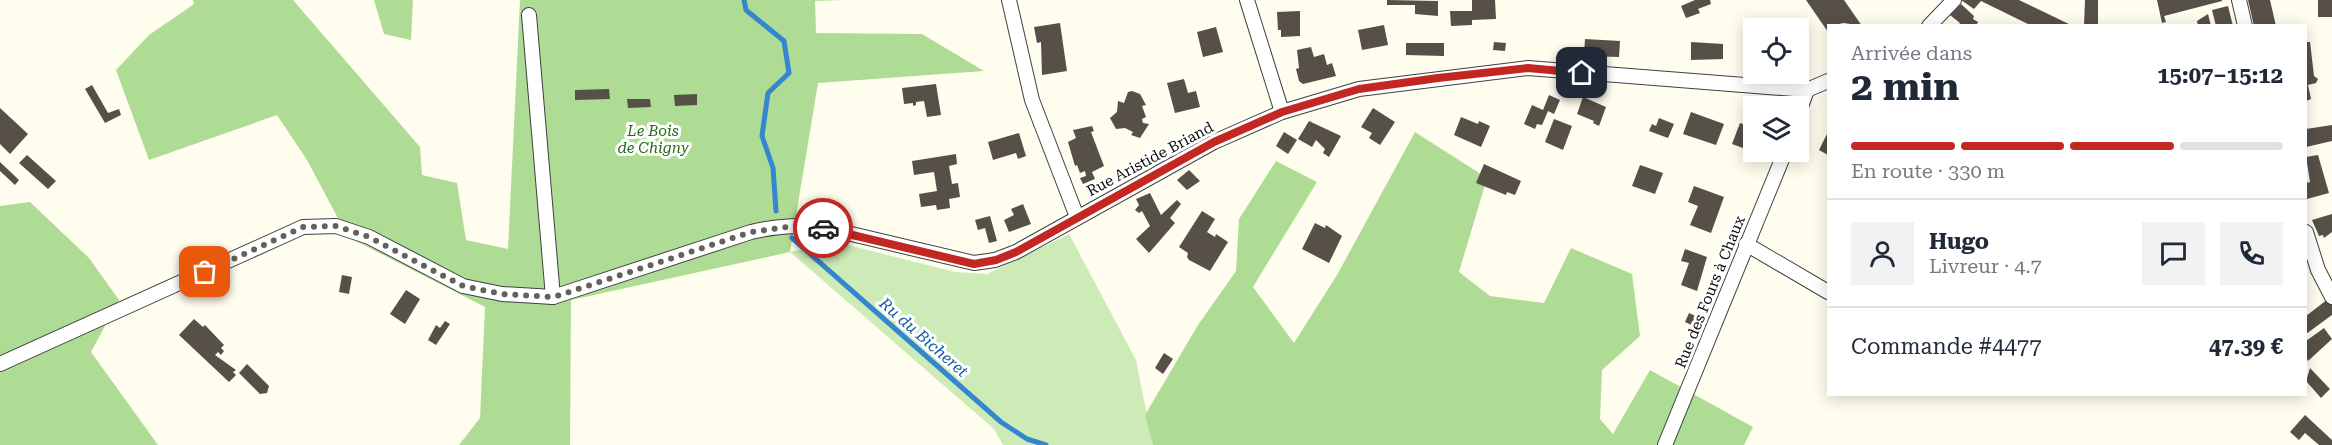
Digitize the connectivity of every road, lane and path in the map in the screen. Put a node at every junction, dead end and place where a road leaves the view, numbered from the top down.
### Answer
1 (1009, 0) edge
2 (1247, 0) edge
3 (1954, 0) edge
4 (2239, 0) edge
5 (529, 15) dead end
6 (1931, 24) edge
7 (2245, 24) edge
8 (1827, 81) edge
9 (1807, 90) junction
10 (1805, 96) edge
11 (1282, 112) junction
12 (1781, 162) edge
13 (1077, 217) junction
14 (2307, 235) edge
15 (1746, 244) junction
16 (1827, 291) edge
17 (554, 297) junction
18 (2332, 297) edge
19 (0, 364) edge
20 (1665, 445) edge

1 - 13 street
2 - 11 street
3 - 6 street
4 - 7 street
5 - 17 street
8 - 9 street
9 - 10 street
9 - 11 street, Rue Aristide Briand
11 - 13 street, Rue Aristide Briand
12 - 15 street, Rue des Fours à Chaux
13 - 17 street, Rue Aristide Briand
14 - 18 street
15 - 16 street
15 - 20 street, Rue des Fours à Chaux
17 - 19 street

